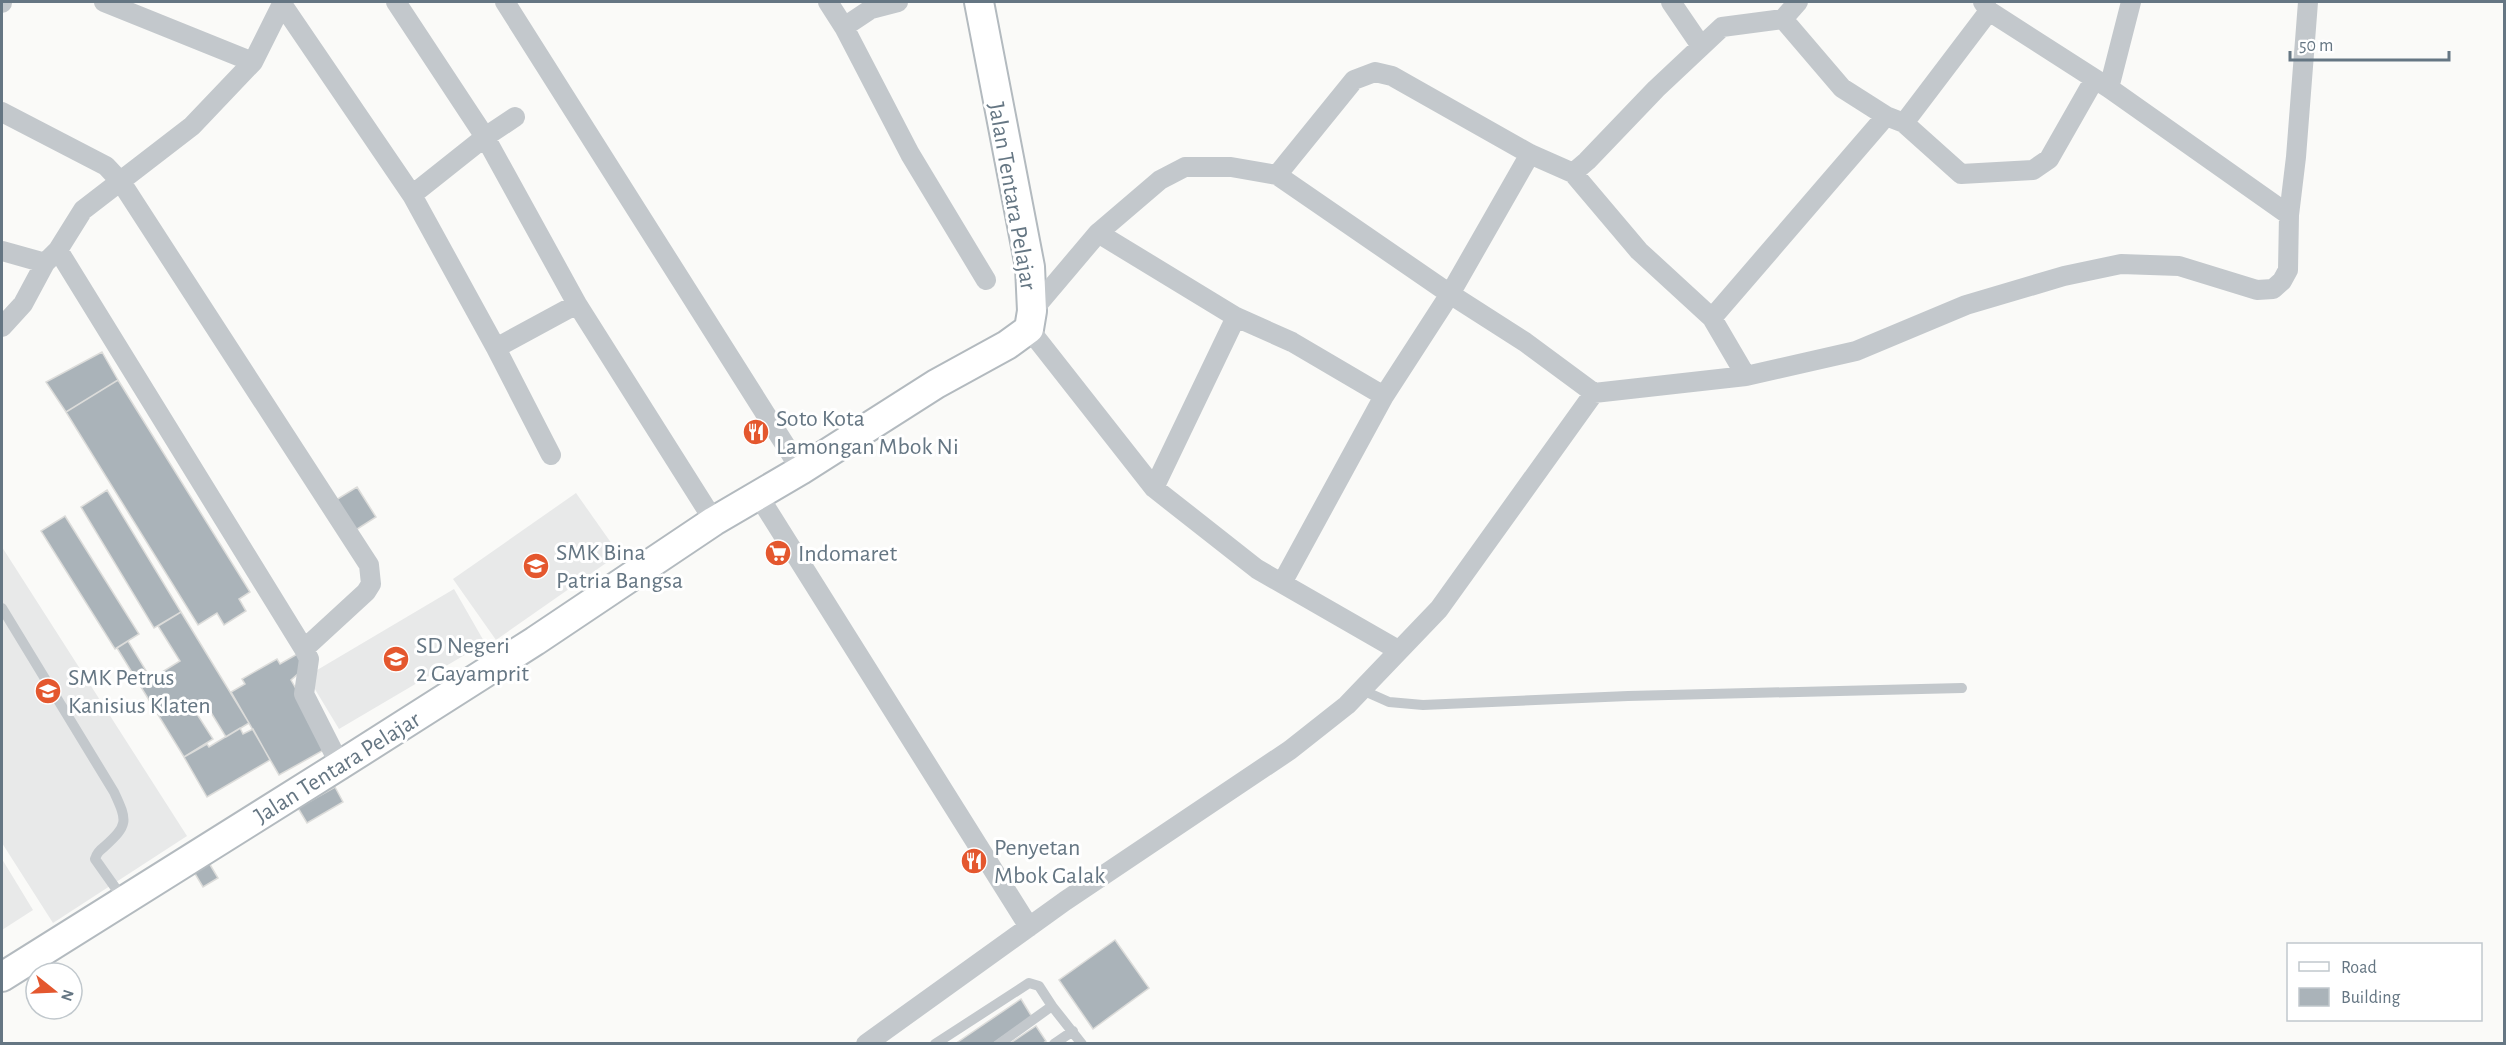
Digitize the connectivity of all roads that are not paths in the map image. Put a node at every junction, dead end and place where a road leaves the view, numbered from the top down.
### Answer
1 (104, 2) edge
2 (396, 2) edge
3 (505, 2) edge
4 (828, 2) edge
5 (898, 2) edge
6 (979, 2) edge
7 (1671, 2) edge
8 (1797, 2) edge
9 (2131, 2) edge
10 (2308, 2) edge
11 (283, 3) edge
12 (1986, 6) edge
13 (1783, 19) junction
14 (844, 27) junction
15 (1701, 46) junction
16 (253, 62) junction
17 (2101, 84) junction
18 (2, 112) edge
19 (515, 117) dead end
20 (1895, 119) junction
21 (485, 137) junction
22 (1530, 154) junction
23 (1573, 173) junction
24 (1277, 174) junction
25 (121, 182) junction
26 (412, 195) junction
27 (2289, 215) junction
28 (1098, 233) junction
29 (2, 251) edge
30 (51, 256) junction
31 (986, 280) dead end
32 (1450, 294) junction
33 (577, 304) junction
34 (1236, 317) junction
35 (1712, 318) junction
36 (1030, 320) junction
37 (2, 327) edge
38 (496, 348) junction
39 (1746, 376) junction
40 (1594, 393) junction
41 (1383, 396) junction
42 (551, 455) dead end
43 (801, 470) junction
44 (1154, 488) junction
45 (758, 495) junction
46 (714, 521) junction
47 (1282, 583) junction
48 (2, 608) edge
49 (304, 649) junction
50 (1398, 650) junction
51 (1962, 688) dead end
52 (1362, 690) junction
53 (340, 765) junction
54 (124, 901) junction
55 (1029, 927) junction
56 (2, 977) edge
57 (1052, 1006) junction
58 (1073, 1031) junction
59 (866, 1044) edge
60 (935, 1044) edge
61 (999, 1044) edge
62 (1054, 1044) edge
63 (1082, 1044) edge

1 - 16 street
2 - 21 street
3 - 43 street
4 - 14 street
5 - 14 street
6 - 36 main road, Jalan Tentara Pelajar
7 - 15 street
8 - 13 street
9 - 17 street
10 - 27 street
11 - 16 street
11 - 26 street
12 - 17 street
12 - 20 street
13 - 15 street
13 - 20 street
14 - 31 street
15 - 23 street
16 - 25 street
17 - 20 street
17 - 27 street
18 - 25 street
19 - 21 street
20 - 35 street
21 - 26 street
21 - 33 street
22 - 23 street
22 - 24 street
22 - 32 street
23 - 35 street
24 - 28 street
24 - 32 street
25 - 30 street
25 - 49 street
26 - 38 street
27 - 39 street
28 - 34 street
28 - 36 street
29 - 30 street
30 - 37 street
30 - 49 street
32 - 40 street
32 - 41 street
33 - 38 street
33 - 46 street
34 - 41 street
34 - 44 street
35 - 39 street
36 - 43 main road, Jalan Tentara Pelajar
36 - 44 street
38 - 42 street
39 - 40 street
40 - 50 street
41 - 47 street
43 - 45 main road, Jalan Tentara Pelajar
44 - 47 street
45 - 46 main road, Jalan Tentara Pelajar
45 - 55 street
46 - 53 main road, Jalan Tentara Pelajar
47 - 50 street
48 - 54 lane
49 - 53 street
50 - 52 street
51 - 52 lane
52 - 55 street
53 - 54 main road, Jalan Tentara Pelajar
54 - 56 main road, Jalan Tentara Pelajar
55 - 59 street
57 - 58 lane
57 - 60 lane
57 - 61 lane
58 - 62 lane
58 - 63 lane

